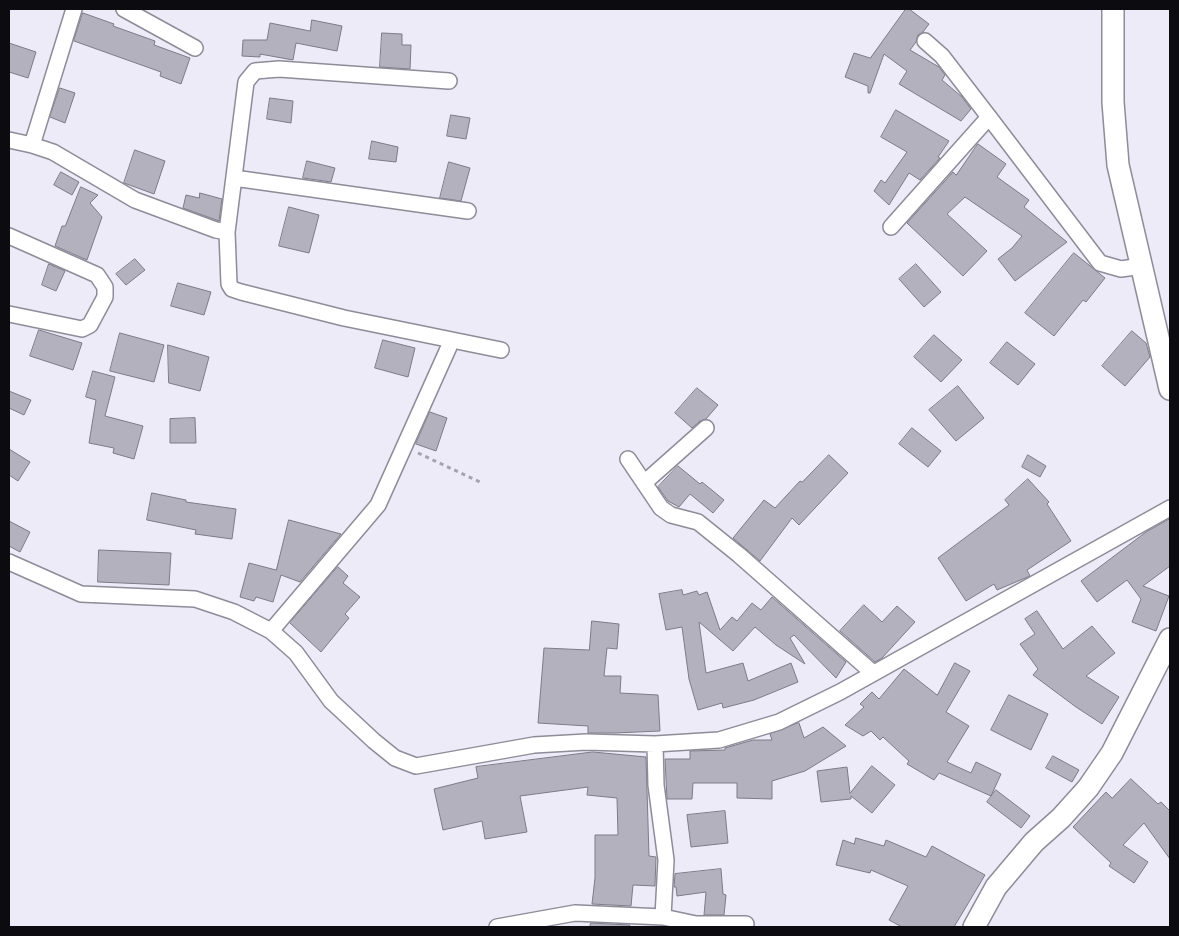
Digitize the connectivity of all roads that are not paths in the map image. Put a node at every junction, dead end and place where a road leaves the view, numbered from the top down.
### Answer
1 (74, 9) edge
2 (124, 9) edge
3 (1113, 9) edge
4 (925, 41) dead end
5 (195, 48) dead end
6 (449, 81) dead end
7 (989, 118) junction
8 (9, 140) edge
9 (32, 145) junction
10 (234, 178) junction
11 (468, 211) dead end
12 (891, 227) dead end
13 (228, 232) junction
14 (9, 236) edge
15 (1142, 266) junction
16 (9, 314) edge
17 (452, 340) junction
18 (501, 350) dead end
19 (1170, 389) edge
20 (706, 428) dead end
21 (628, 459) dead end
22 (644, 482) junction
23 (1170, 508) edge
24 (9, 562) edge
25 (271, 631) junction
26 (1170, 639) edge
27 (874, 673) junction
28 (656, 744) junction
29 (663, 917) junction
30 (746, 924) dead end
31 (498, 927) edge
32 (974, 927) edge

1 - 9 street
2 - 5 street
3 - 15 main road
4 - 7 street
6 - 10 street
7 - 12 street
7 - 15 street
8 - 9 street
9 - 13 street
10 - 11 street
10 - 13 street
13 - 17 street
14 - 16 street
15 - 19 main road
17 - 18 street
17 - 25 street
20 - 22 street
21 - 22 street
22 - 27 street
23 - 27 street
24 - 25 street
25 - 28 street
26 - 32 main road
27 - 28 street
28 - 29 street
29 - 30 street
29 - 31 street

